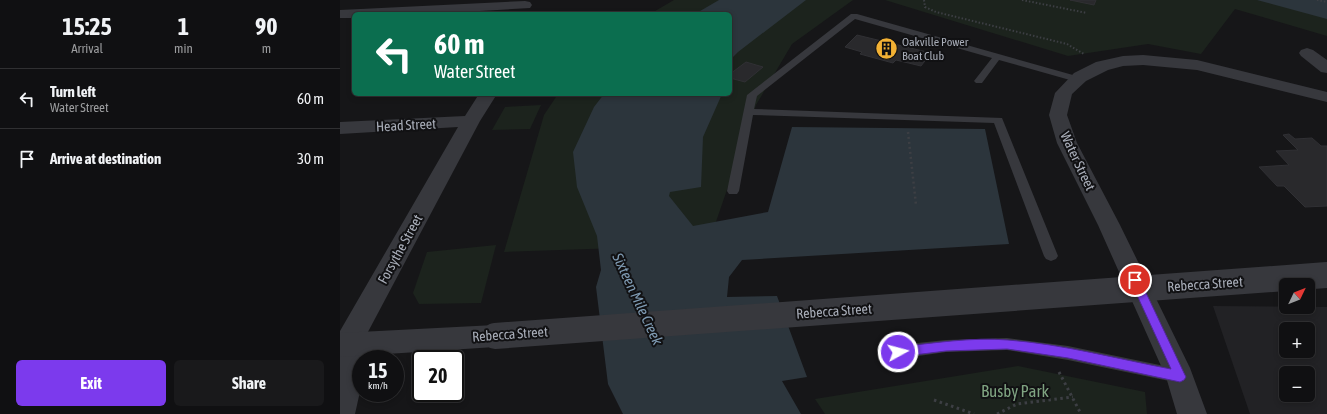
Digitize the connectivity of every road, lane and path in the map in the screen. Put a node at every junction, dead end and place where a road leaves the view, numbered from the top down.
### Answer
1 (924, 0) edge
2 (1022, 0) edge
3 (1317, 0) edge
4 (1327, 2) edge
5 (526, 6) edge
6 (403, 12) edge
7 (1087, 13) dead end
8 (352, 14) edge
9 (341, 15) edge
10 (1306, 53) dead end
11 (997, 57) junction
12 (1102, 66) junction
13 (1327, 68) edge
14 (1077, 80) junction
15 (979, 81) dead end
16 (487, 96) edge
17 (1327, 97) edge
18 (749, 112) junction
19 (471, 121) junction
20 (340, 128) edge
21 (908, 131) dead end
22 (733, 191) dead end
23 (916, 205) dead end
24 (1051, 256) dead end
25 (1327, 275) edge
26 (344, 344) edge
27 (1047, 350) junction
28 (898, 352) dead end
29 (1180, 377) junction
30 (1074, 397) junction
31 (934, 400) dead end
32 (340, 413) edge
33 (974, 414) edge
34 (997, 414) edge
35 (1081, 414) edge
36 (1192, 414) edge

1 - 12 path
2 - 7 path
3 - 4 path
5 - 6 street
8 - 9 street
10 - 13 street
11 - 14 lane
11 - 15 lane
11 - 18 lane
12 - 14 street, Water Street
12 - 17 street, Water Street
14 - 29 street, Water Street
16 - 19 street, Forsythe Street
18 - 22 lane
18 - 24 lane
19 - 20 street, Head Street
19 - 26 street, Forsythe Street
21 - 23 path
25 - 26 street, Rebecca Street, bridge
26 - 32 street, Forsythe Street
27 - 28 lane
27 - 29 lane
27 - 30 path
29 - 36 street, Water Street
30 - 34 path
30 - 35 path
31 - 33 path

